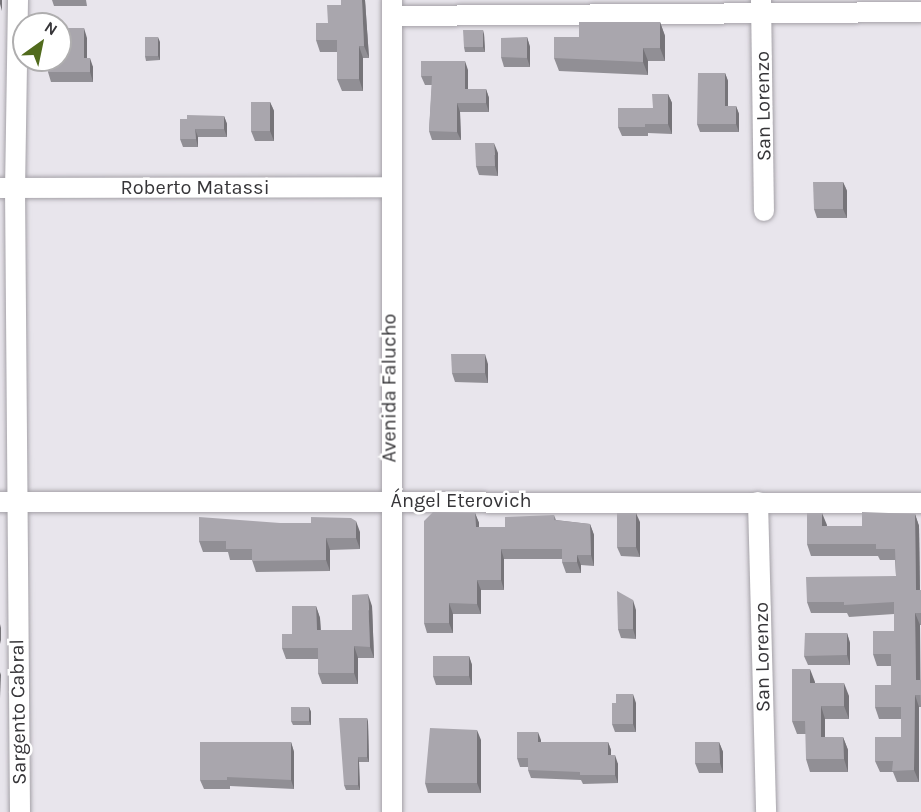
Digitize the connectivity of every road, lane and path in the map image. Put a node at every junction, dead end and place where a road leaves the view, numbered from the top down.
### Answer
1 (18, 0) edge
2 (761, 6) edge
3 (392, 8) edge
4 (921, 12) edge
5 (389, 187) junction
6 (7, 188) edge
7 (764, 211) dead end
8 (389, 500) junction
9 (8, 502) edge
10 (758, 502) junction
11 (921, 503) edge
12 (20, 812) edge
13 (392, 812) edge
14 (766, 812) edge

1 - 6 street, Sargento Cabral
2 - 3 street
2 - 4 street
2 - 7 street, San Lorenzo
3 - 5 street, Avenida Falucho
5 - 6 street, Roberto Matassi
5 - 8 street, Avenida Falucho
6 - 9 street, Sargento Cabral
8 - 9 street, Ángel Eterovich
8 - 10 street, Ángel Eterovich
8 - 13 street, Avenida Falucho
9 - 12 street, Sargento Cabral
10 - 11 street, Ángel Eterovich
10 - 14 street, San Lorenzo

